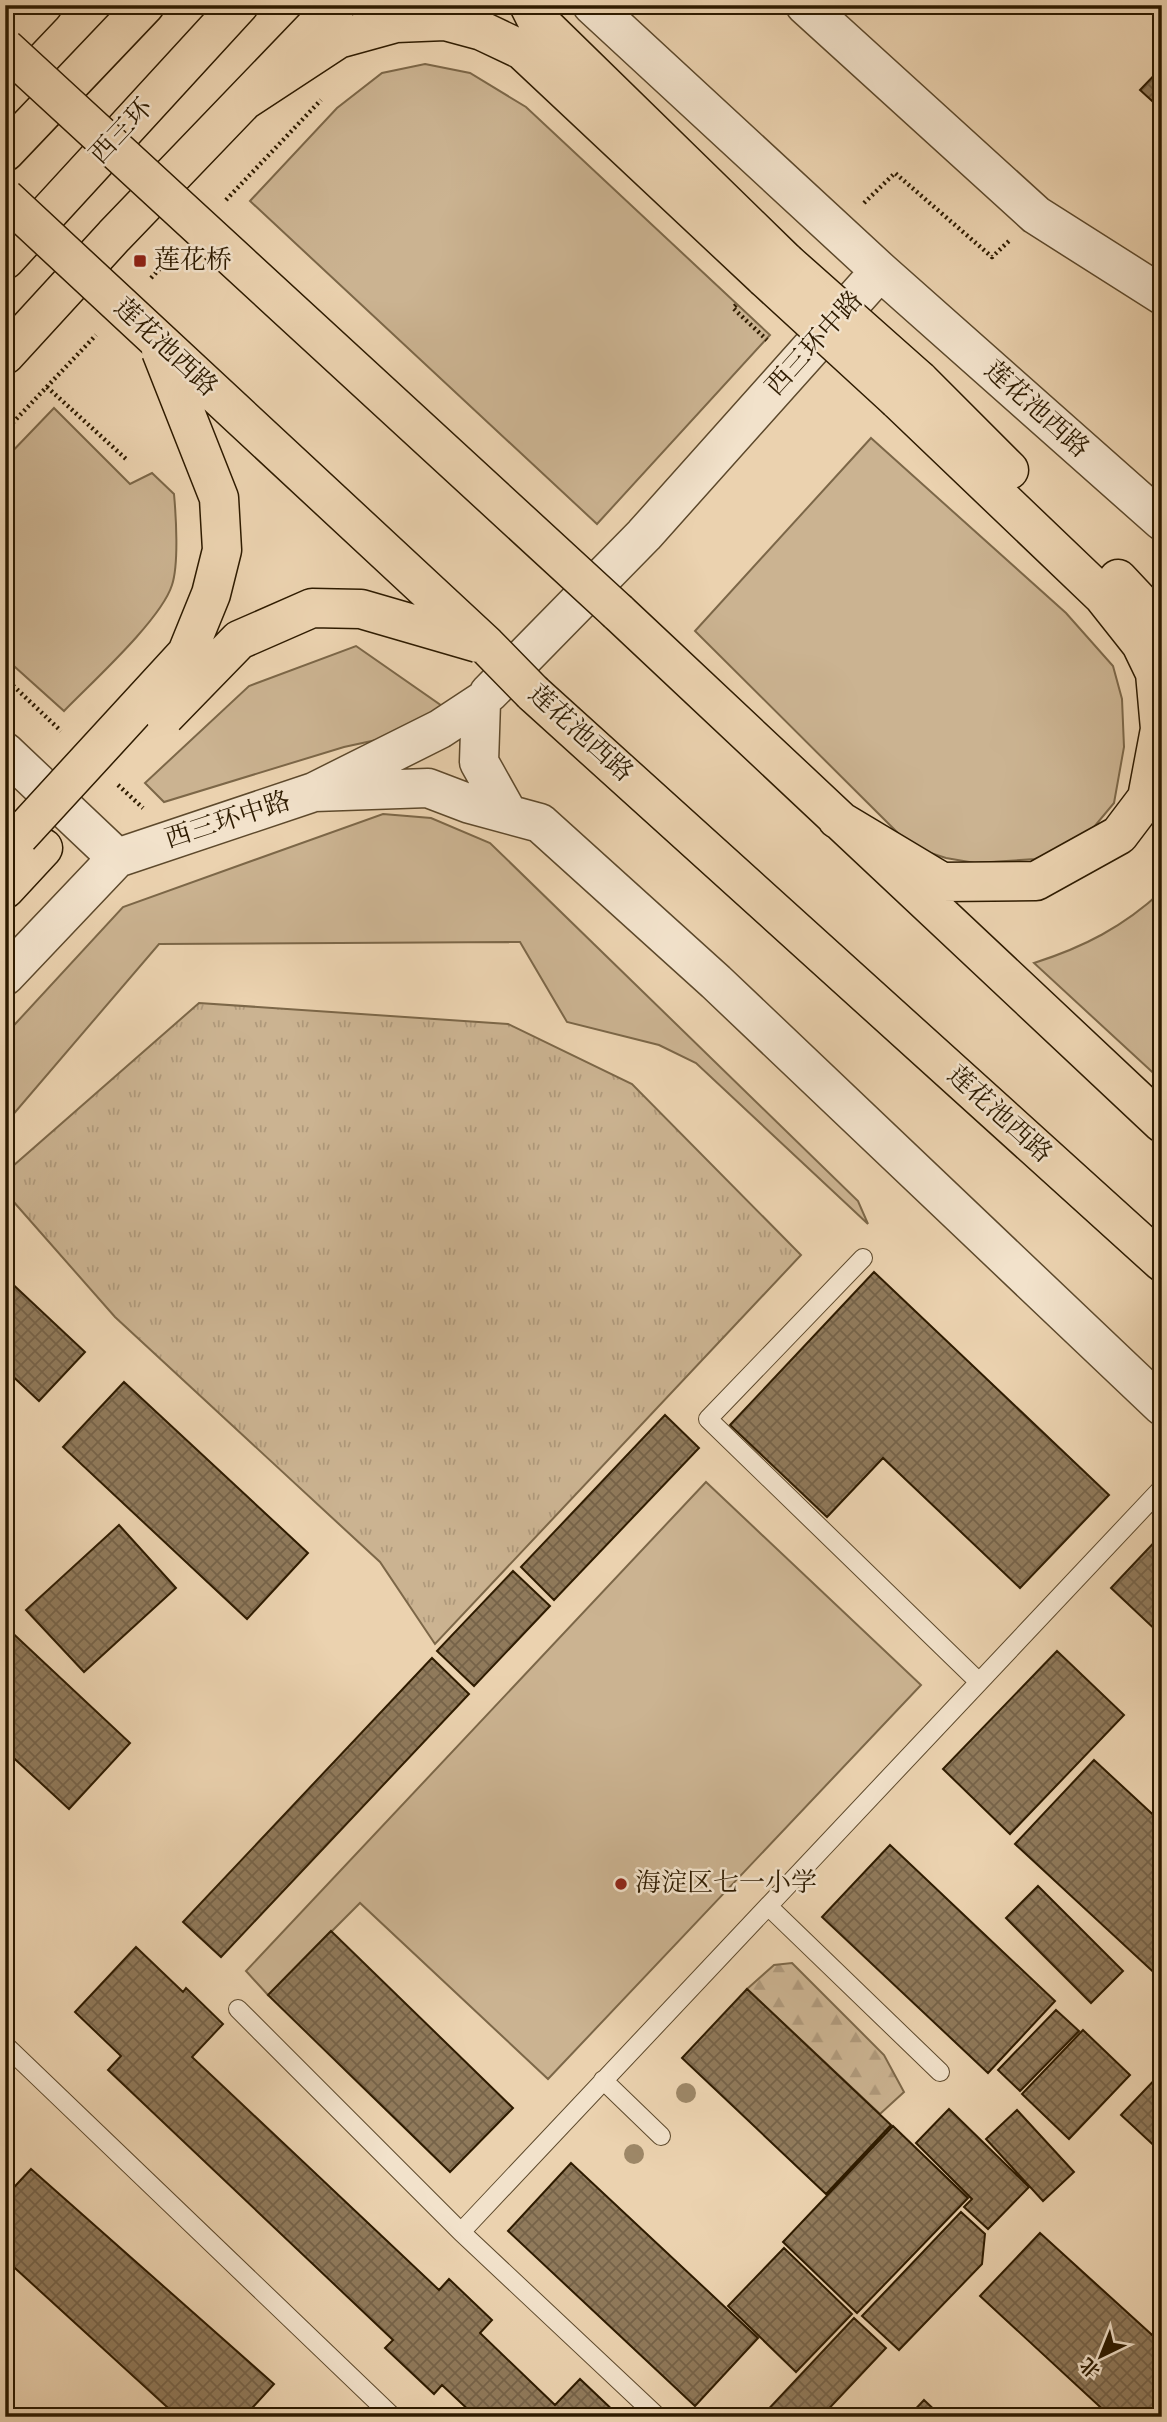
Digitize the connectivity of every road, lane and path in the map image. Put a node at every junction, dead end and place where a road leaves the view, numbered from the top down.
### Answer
1 (43, 5) edge
2 (145, 5) edge
3 (239, 5) edge
4 (336, 5) edge
5 (529, 5) edge
6 (592, 5) edge
7 (805, 5) edge
8 (5, 47) edge
9 (327, 94) dead end
10 (245, 100) junction
11 (5, 152) edge
12 (5, 198) edge
13 (221, 205) dead end
14 (1036, 215) junction
15 (836, 230) junction
16 (182, 246) dead end
17 (5, 260) edge
18 (880, 271) junction
19 (764, 280) junction
20 (143, 286) dead end
21 (1162, 295) edge
22 (105, 327) dead end
23 (156, 340) junction
24 (771, 343) dead end
25 (5, 355) edge
26 (47, 387) junction
27 (908, 390) junction
28 (5, 431) edge
29 (126, 459) dead end
30 (1162, 521) edge
31 (1162, 626) edge
32 (486, 645) junction
33 (481, 702) junction
34 (5, 752) edge
35 (314, 792) junction
36 (508, 812) junction
37 (836, 819) junction
38 (23, 845) edge
39 (117, 858) junction
40 (5, 889) edge
41 (5, 976) edge
42 (1162, 1123) edge
43 (863, 1258) dead end
44 (1162, 1262) edge
45 (1162, 1406) edge
46 (1162, 1488) edge
47 (979, 1682) junction
48 (768, 1906) junction
49 (237, 2009) dead end
50 (5, 2045) edge
51 (940, 2071) dead end
52 (603, 2080) junction
53 (661, 2136) dead end
54 (461, 2232) junction
55 (393, 2417) edge
56 (658, 2417) edge

1 - 8 highway
2 - 11 highway
3 - 17 highway, 西三环
4 - 10 highway
5 - 19 highway
6 - 15 street, 西三环中路
7 - 14 street
8 - 37 highway, bridge
9 - 13 path
10 - 19 highway
10 - 25 highway
12 - 23 highway, 莲花池西路, bridge
14 - 15 path
14 - 21 street
15 - 18 street, 西三环中路
16 - 20 path
18 - 30 street, 莲花池西路
18 - 33 street, 西三环中路
19 - 24 path
19 - 27 highway, bridge
22 - 26 path
23 - 32 highway, 莲花池西路, bridge
23 - 38 highway, bridge
26 - 28 path
26 - 29 path
27 - 31 highway
27 - 37 highway
32 - 38 highway, bridge
32 - 44 highway, 莲花池西路, bridge
33 - 35 street, 西三环中路
33 - 36 street
34 - 39 street
35 - 36 street
35 - 39 street, 西三环中路
36 - 45 street
37 - 42 highway
38 - 40 highway
39 - 41 street, 西三环中路
43 - 47 lane
46 - 47 lane
47 - 48 lane
48 - 51 lane
48 - 52 lane
49 - 54 lane
50 - 55 lane
52 - 53 lane
52 - 54 lane
54 - 56 lane

